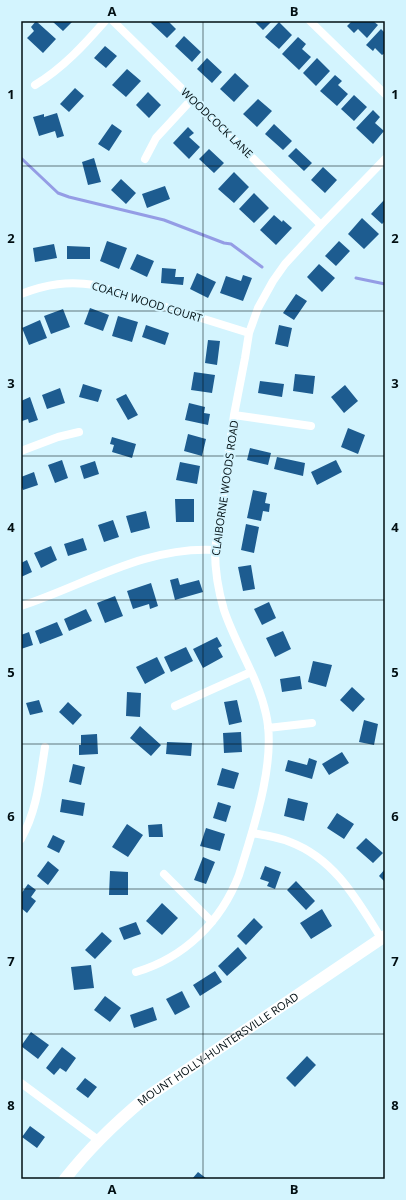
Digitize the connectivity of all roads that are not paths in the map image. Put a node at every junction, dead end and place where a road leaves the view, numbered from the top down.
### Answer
1 (106, 21) edge
2 (113, 21) edge
3 (310, 21) edge
4 (35, 85) dead end
5 (385, 94) edge
6 (192, 99) junction
7 (145, 159) dead end
8 (385, 159) edge
9 (321, 225) junction
10 (21, 294) edge
11 (249, 333) junction
12 (234, 415) junction
13 (311, 426) dead end
14 (79, 432) dead end
15 (21, 451) edge
16 (215, 550) junction
17 (21, 606) edge
18 (251, 672) junction
19 (175, 706) dead end
20 (312, 723) dead end
21 (268, 728) junction
22 (45, 747) dead end
23 (252, 833) junction
24 (21, 839) edge
25 (164, 874) dead end
26 (212, 922) junction
27 (383, 937) edge
28 (136, 972) dead end
29 (21, 1083) edge
30 (98, 1140) junction
31 (65, 1179) edge

1 - 4 street
2 - 6 street, WOODCOCK LANE
3 - 5 street
6 - 7 street
6 - 9 street, WOODCOCK LANE
8 - 9 street, CLAIBORNE WOODS ROAD
9 - 11 street, CLAIBORNE WOODS ROAD
10 - 11 street, COACH WOOD COURT
11 - 12 street, CLAIBORNE WOODS ROAD
12 - 13 street
12 - 16 street, CLAIBORNE WOODS ROAD
14 - 15 street
16 - 17 street
16 - 18 street, CLAIBORNE WOODS ROAD
18 - 19 street
18 - 21 street, CLAIBORNE WOODS ROAD
20 - 21 street
21 - 23 street, CLAIBORNE WOODS ROAD
22 - 24 street
23 - 26 street, CLAIBORNE WOODS ROAD
23 - 27 street
25 - 26 street
26 - 28 street, CLAIBORNE WOODS ROAD
27 - 30 main road, MOUNT HOLLY-HUNTERSVILLE ROAD
29 - 30 street
30 - 31 main road, MOUNT HOLLY-HUNTERSVILLE ROAD

